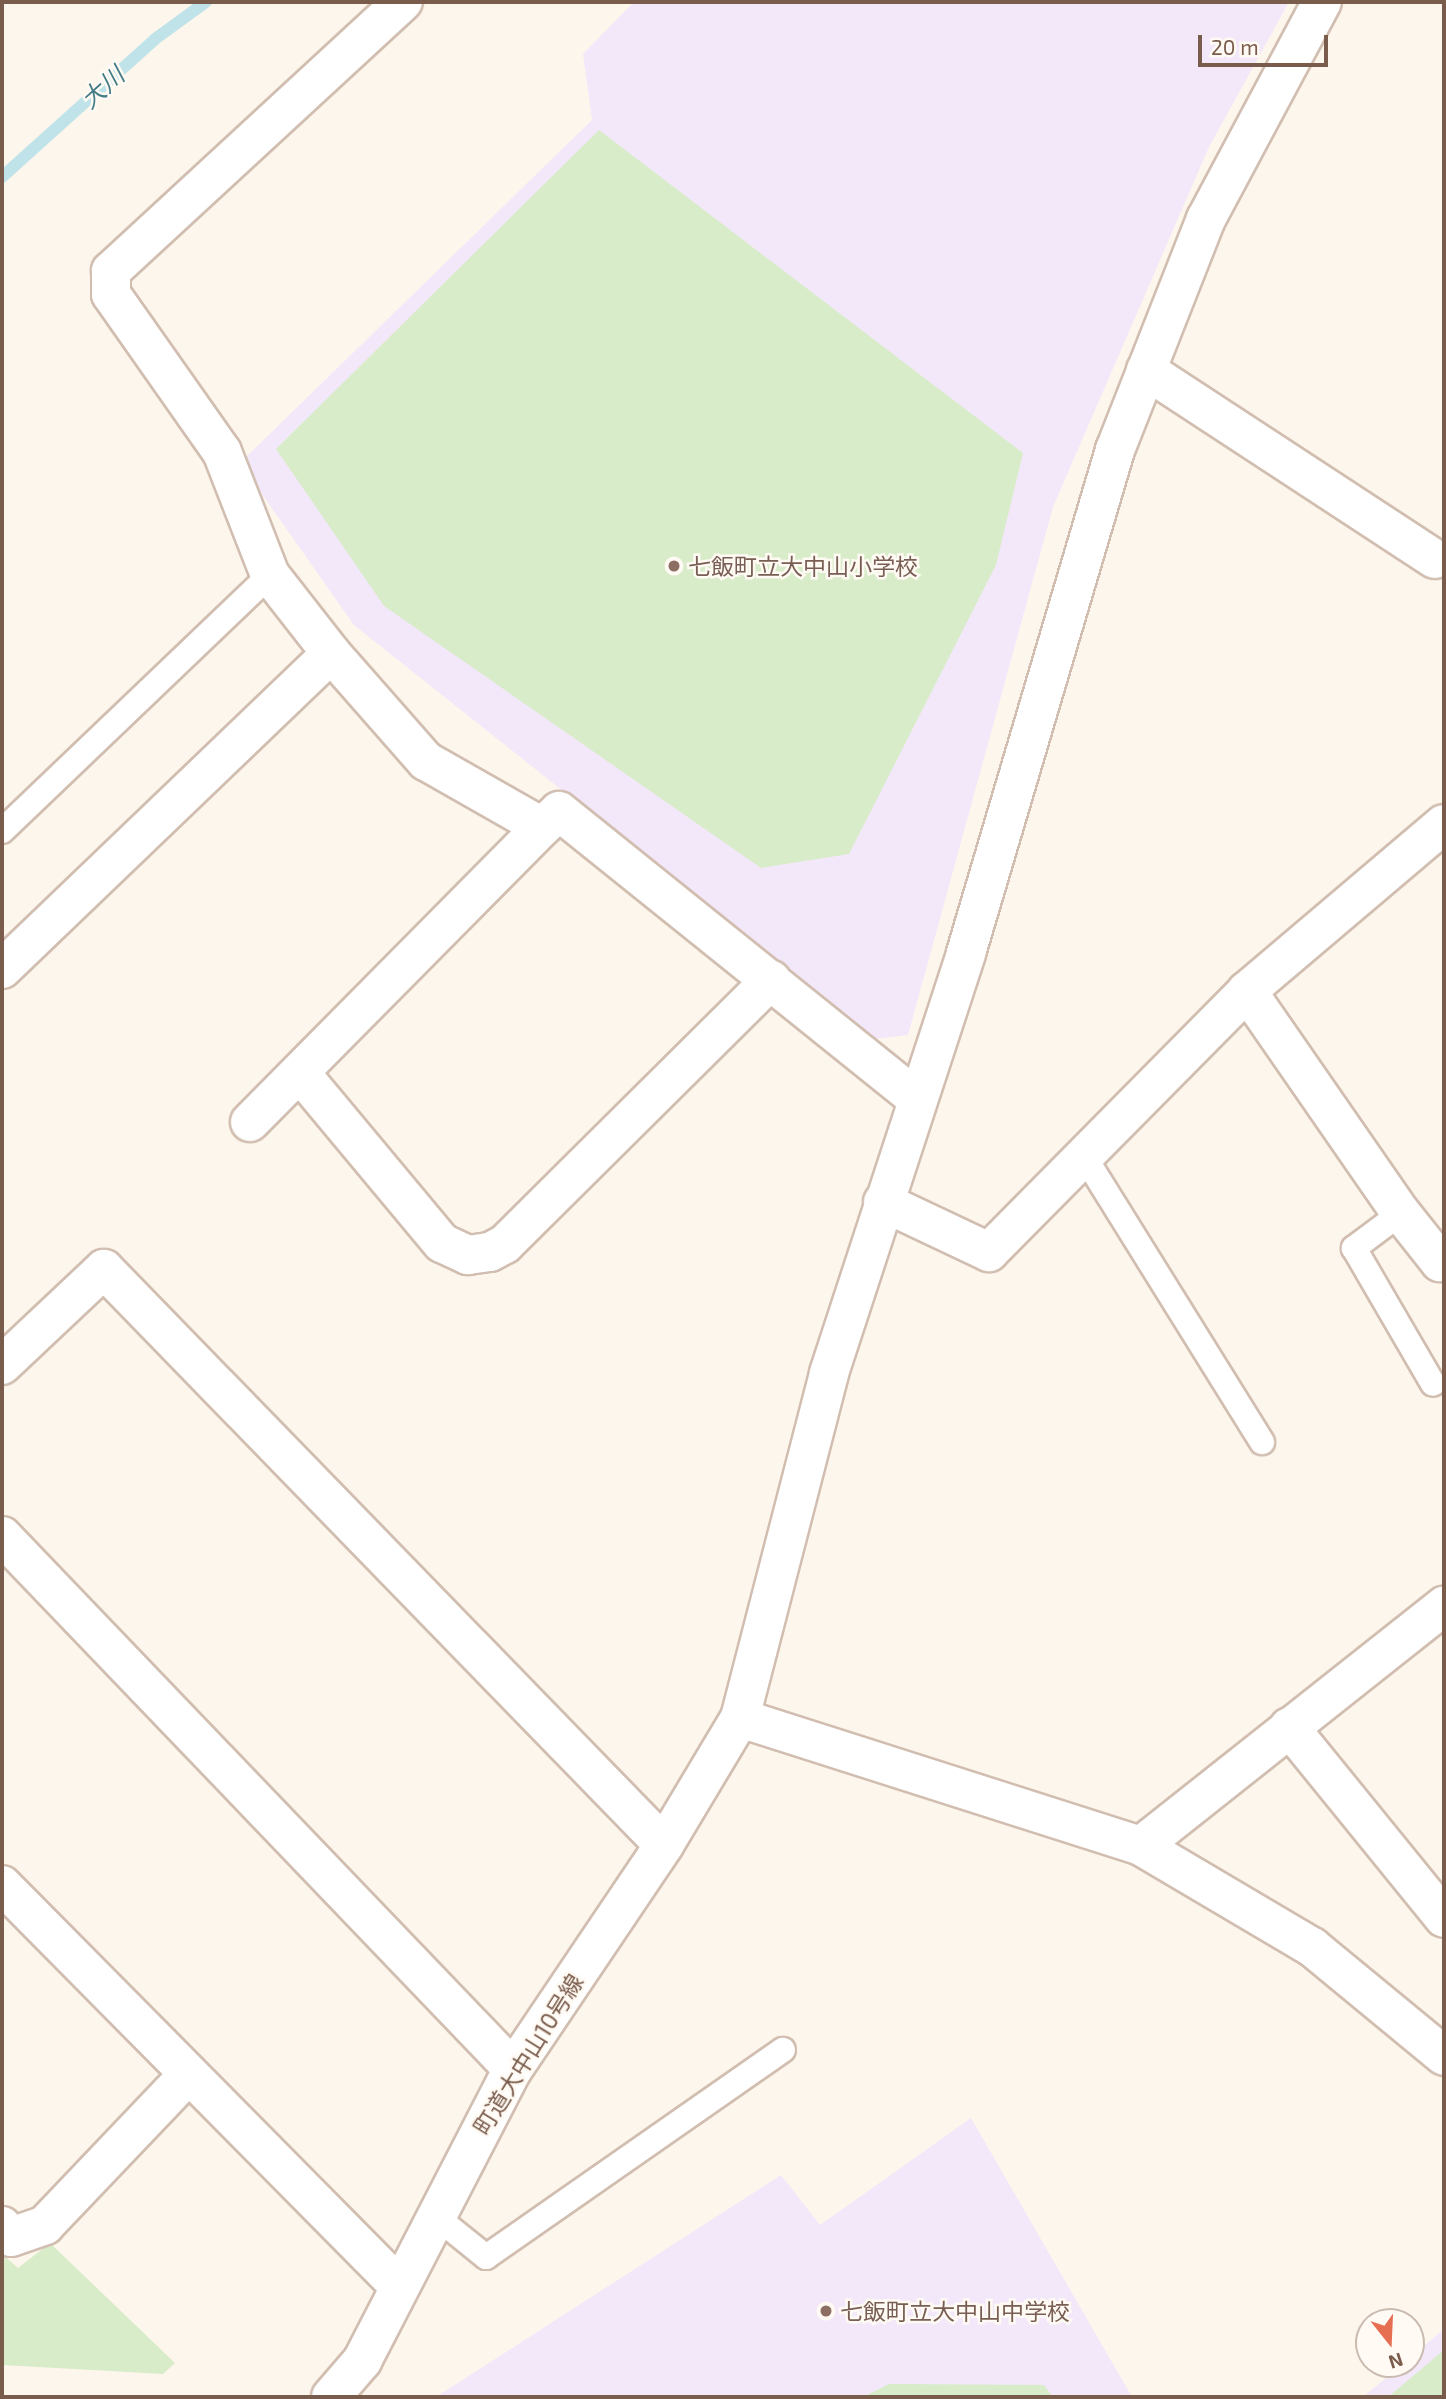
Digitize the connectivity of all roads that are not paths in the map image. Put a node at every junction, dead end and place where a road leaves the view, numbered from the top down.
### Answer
1 (403, 2) edge
2 (1322, 2) edge
3 (1146, 370) junction
4 (1435, 559) dead end
5 (270, 575) junction
6 (331, 653) junction
7 (1444, 824) edge
8 (542, 827) junction
9 (2, 831) edge
10 (2, 969) edge
11 (771, 980) junction
12 (1247, 991) junction
13 (301, 1074) junction
14 (917, 1099) junction
15 (250, 1122) dead end
16 (1084, 1156) junction
17 (883, 1202) junction
18 (1401, 1213) junction
19 (1444, 1259) edge
20 (2, 1365) edge
21 (1433, 1384) dead end
22 (1262, 1442) dead end
23 (2, 1535) edge
24 (1444, 1606) edge
25 (740, 1718) junction
26 (1289, 1727) junction
27 (664, 1845) junction
28 (1141, 1846) junction
29 (2, 1885) edge
30 (1444, 1918) edge
31 (783, 2050) dead end
32 (1444, 2056) edge
33 (513, 2069) junction
34 (187, 2076) junction
35 (434, 2215) junction
36 (2, 2226) edge
37 (398, 2285) junction
38 (331, 2397) edge

1 - 5 street
2 - 3 street, 町道大中山10号線
3 - 4 street
3 - 14 street, 町道大中山10号線
5 - 6 street
5 - 9 lane
6 - 8 street
6 - 10 street
7 - 12 street
8 - 11 street
8 - 13 street
11 - 13 street
11 - 14 street
12 - 16 street
12 - 18 street
13 - 15 street
14 - 17 street, 町道大中山10号線
16 - 17 street
16 - 22 lane
17 - 25 street, 町道大中山10号線
18 - 19 street
18 - 21 lane
20 - 27 street
23 - 33 street
24 - 26 street
25 - 27 street, 町道大中山10号線
25 - 28 street
26 - 28 street
26 - 30 street
27 - 33 street, 町道大中山10号線
28 - 32 street
29 - 34 street
31 - 35 lane
33 - 35 street, 町道大中山10号線
34 - 36 street
34 - 37 street
35 - 37 street, 町道大中山10号線
37 - 38 street, 町道大中山10号線

